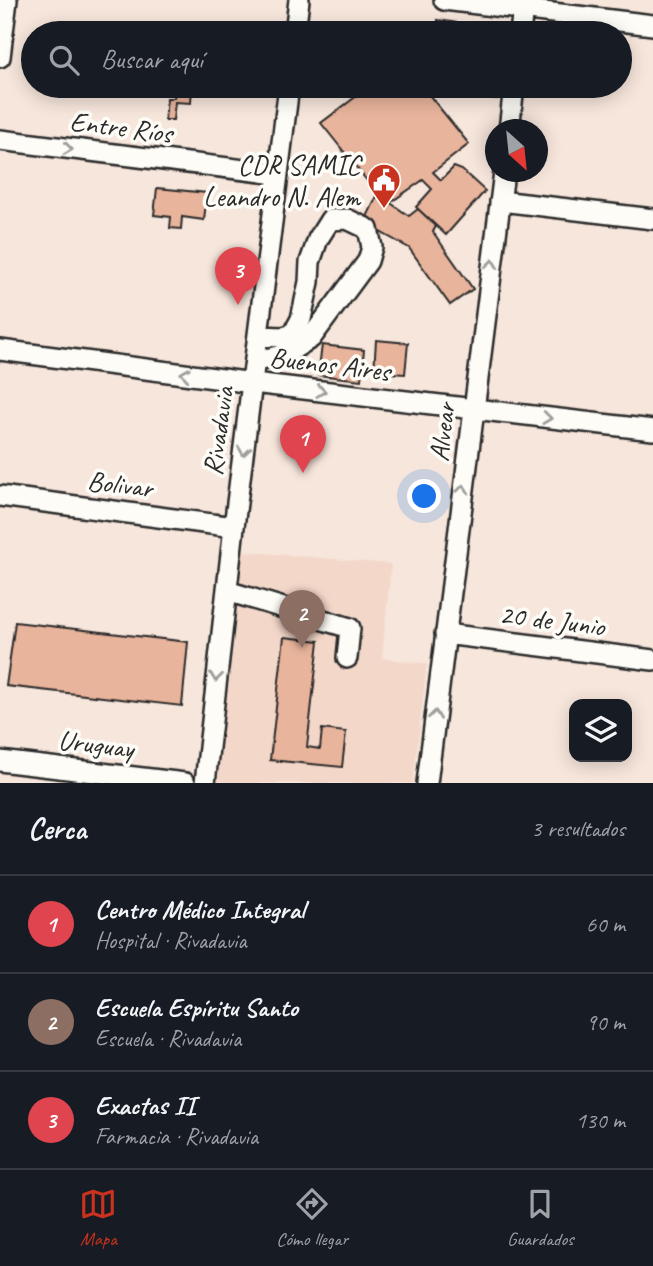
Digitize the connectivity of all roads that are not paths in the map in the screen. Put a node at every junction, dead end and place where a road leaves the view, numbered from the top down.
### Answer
1 (7, 0) edge
2 (299, 0) edge
3 (444, 0) edge
4 (523, 4) edge
5 (296, 21) edge
6 (628, 21) edge
7 (632, 22) edge
8 (653, 25) edge
9 (0, 57) edge
10 (288, 98) edge
11 (513, 98) edge
12 (510, 119) edge
13 (0, 141) edge
14 (278, 174) junction
15 (503, 182) edge
16 (500, 201) junction
17 (653, 219) edge
18 (259, 336) junction
19 (0, 350) edge
20 (256, 361) junction
21 (253, 383) junction
22 (473, 409) junction
23 (653, 430) edge
24 (0, 496) edge
25 (234, 527) junction
26 (227, 591) junction
27 (445, 635) junction
28 (347, 658) dead end
29 (653, 660) edge
30 (0, 761) edge
31 (185, 783) edge
32 (205, 783) edge
33 (427, 783) edge

1 - 9 street
2 - 5 street
3 - 4 street
4 - 6 street
7 - 8 street
10 - 14 street, Rivadavia
11 - 12 street
13 -> 14 street, Entre Ríos
14 - 18 street, Rivadavia
15 - 16 street, Alvear
16 - 17 street
22 -> 16 street, Alvear
18 - 20 street, Rivadavia
18 - 20 street
21 -> 19 street, Buenos Aires
20 - 21 street, Rivadavia
21 -> 22 street, Buenos Aires
21 -> 25 street, Rivadavia
22 -> 23 street, Buenos Aires
27 -> 22 street, Alvear
24 - 25 street, Bolivar
25 - 26 street, Rivadavia
26 - 28 street
26 -> 32 street, Rivadavia
27 - 29 street, 20 de Junio
33 -> 27 street, Alvear
30 - 31 street, Uruguay

